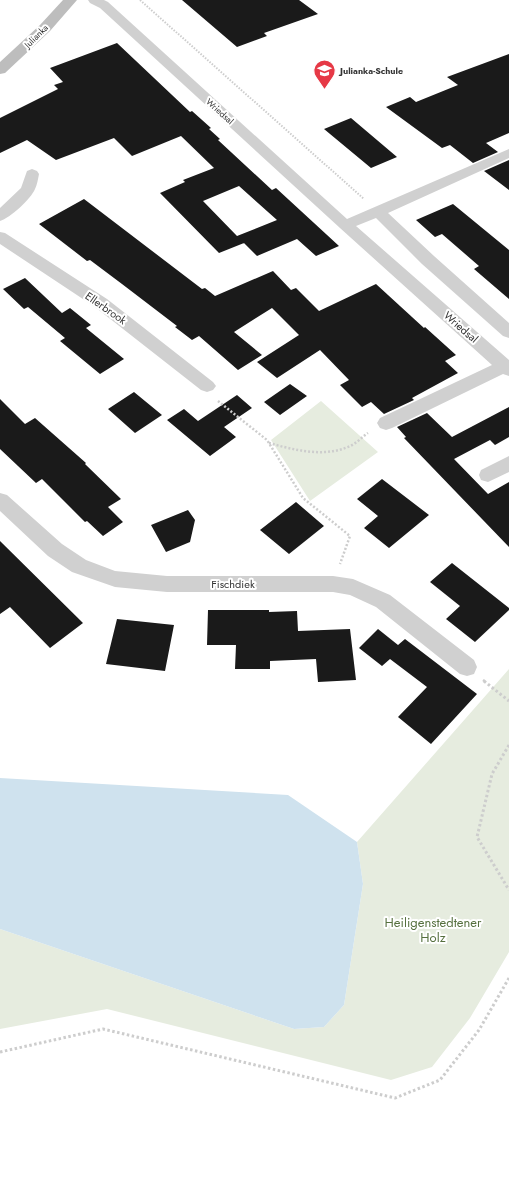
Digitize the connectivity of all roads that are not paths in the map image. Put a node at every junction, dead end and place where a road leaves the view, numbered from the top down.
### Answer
1 (70, 0) edge
2 (94, 0) edge
3 (0, 70) edge
4 (509, 153) edge
5 (32, 174) dead end
6 (378, 212) junction
7 (0, 216) edge
8 (345, 225) junction
9 (0, 236) edge
10 (509, 332) edge
11 (507, 368) edge
12 (207, 386) road end
13 (386, 423) road end
14 (509, 463) edge
15 (488, 475) dead end
16 (0, 500) edge
17 (467, 667) road end

1 - 3 street, Julianka
2 - 8 street, Wriedsal
4 - 6 street
5 - 7 street
6 - 8 street
6 - 10 street
8 - 11 street, Wriedsal
9 - 12 street, Ellerbrook
11 - 13 street, Wriedsal
14 - 15 street
16 - 17 street, Fischdiek

